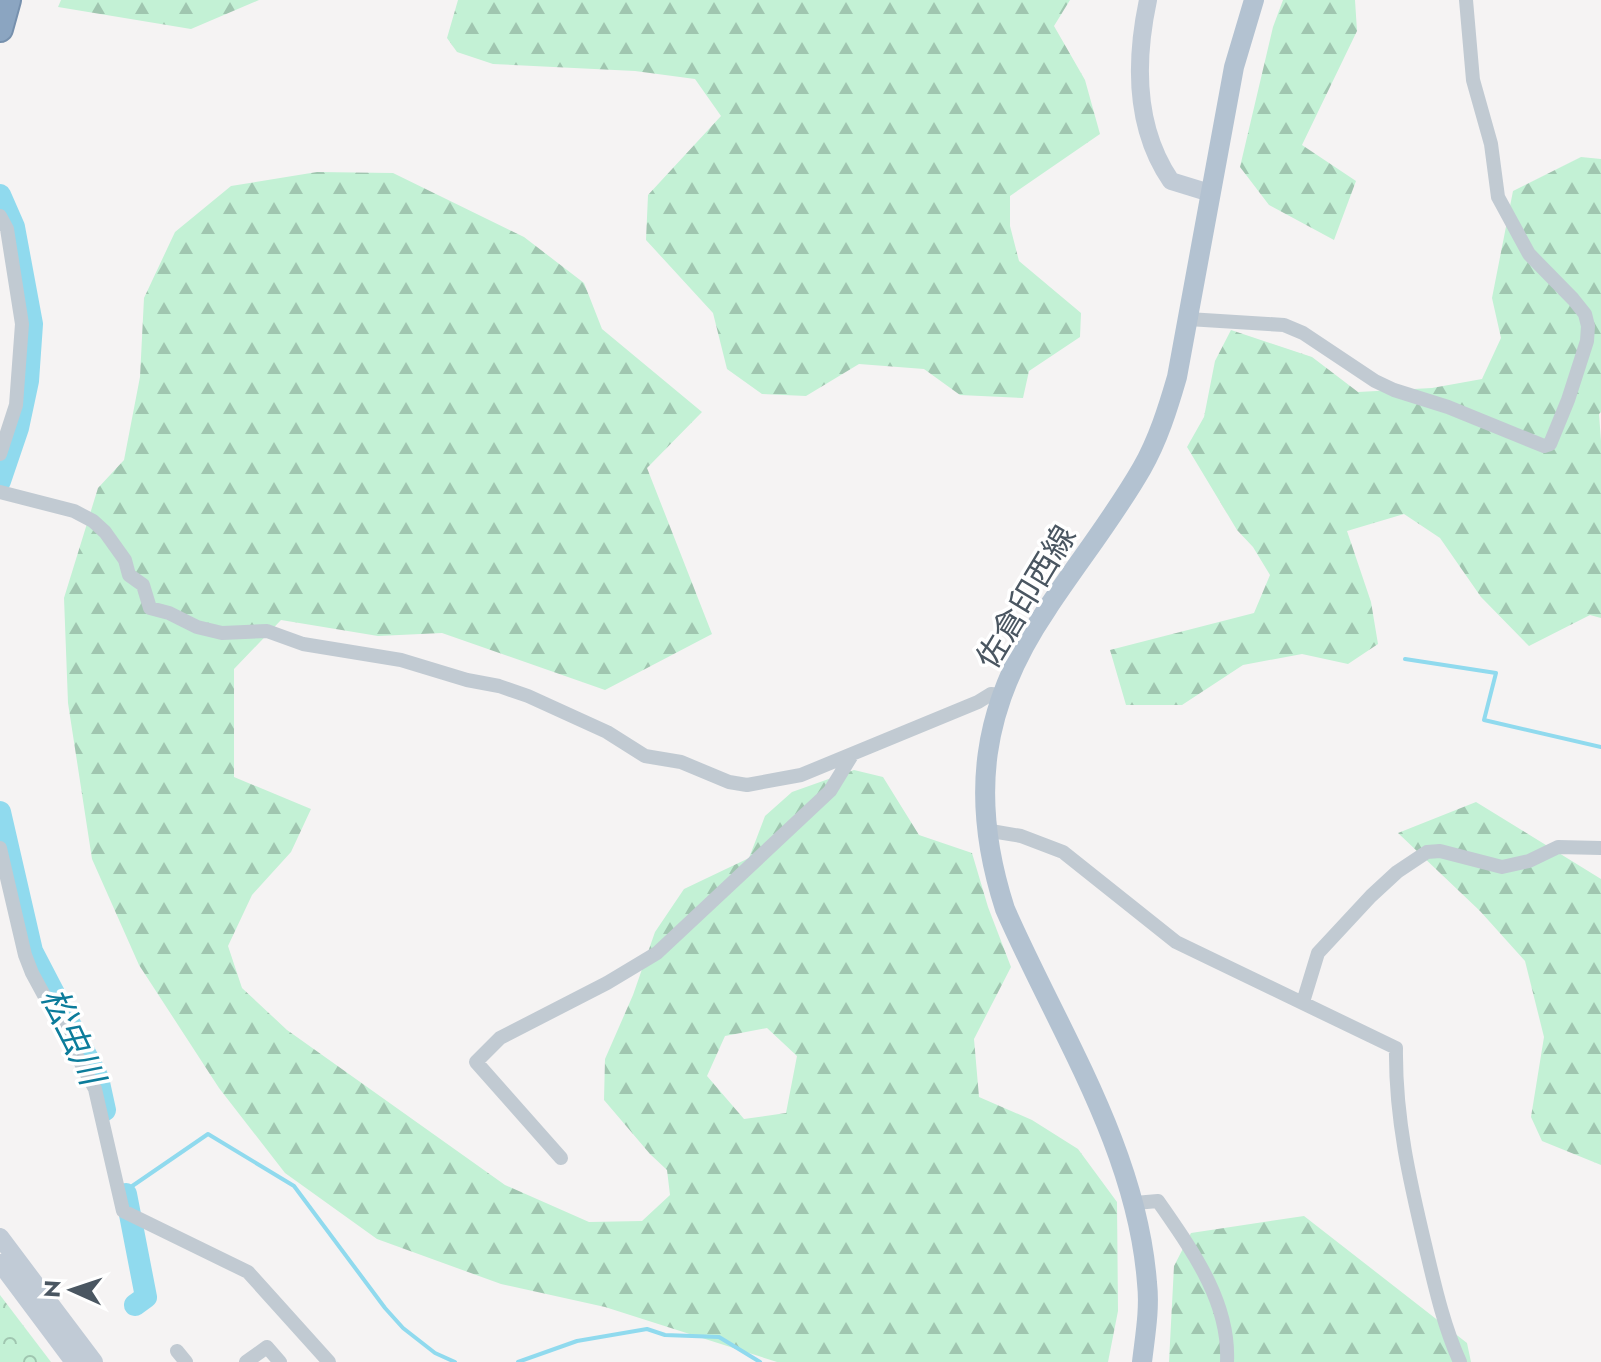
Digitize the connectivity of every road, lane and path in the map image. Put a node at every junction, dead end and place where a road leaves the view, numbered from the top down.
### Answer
1 (8, 0) edge
2 (1148, 0) edge
3 (1254, 0) edge
4 (1466, 0) edge
5 (0, 29) edge
6 (1210, 193) junction
7 (0, 216) edge
8 (1188, 319) junction
9 (0, 454) edge
10 (0, 492) edge
11 (1002, 695) junction
12 (853, 755) junction
13 (985, 830) junction
14 (0, 848) edge
15 (1601, 848) edge
16 (1303, 1002) junction
17 (561, 1158) dead end
18 (1135, 1203) junction
19 (0, 1237) edge
20 (0, 1263) edge
21 (74, 1362) edge
22 (94, 1362) edge
23 (173, 1362) edge
24 (186, 1362) edge
25 (246, 1362) edge
26 (280, 1362) edge
27 (329, 1362) edge
28 (1142, 1362) edge
29 (1227, 1362) edge
30 (1460, 1362) edge

1 - 5 highway
2 - 6 street
3 - 6 main road, 佐倉印西線
4 - 8 street
6 - 8 main road, 佐倉印西線
7 - 9 street
8 - 11 main road, 佐倉印西線
10 - 12 street
11 - 12 street
11 - 13 main road, 佐倉印西線
12 - 17 street
13 - 16 street
13 - 18 main road, 佐倉印西線
14 - 27 street
15 - 16 street
16 - 30 street
18 - 28 main road, 佐倉印西線
18 - 29 street
19 - 22 street
20 - 21 street
23 - 24 street
25 - 26 street

